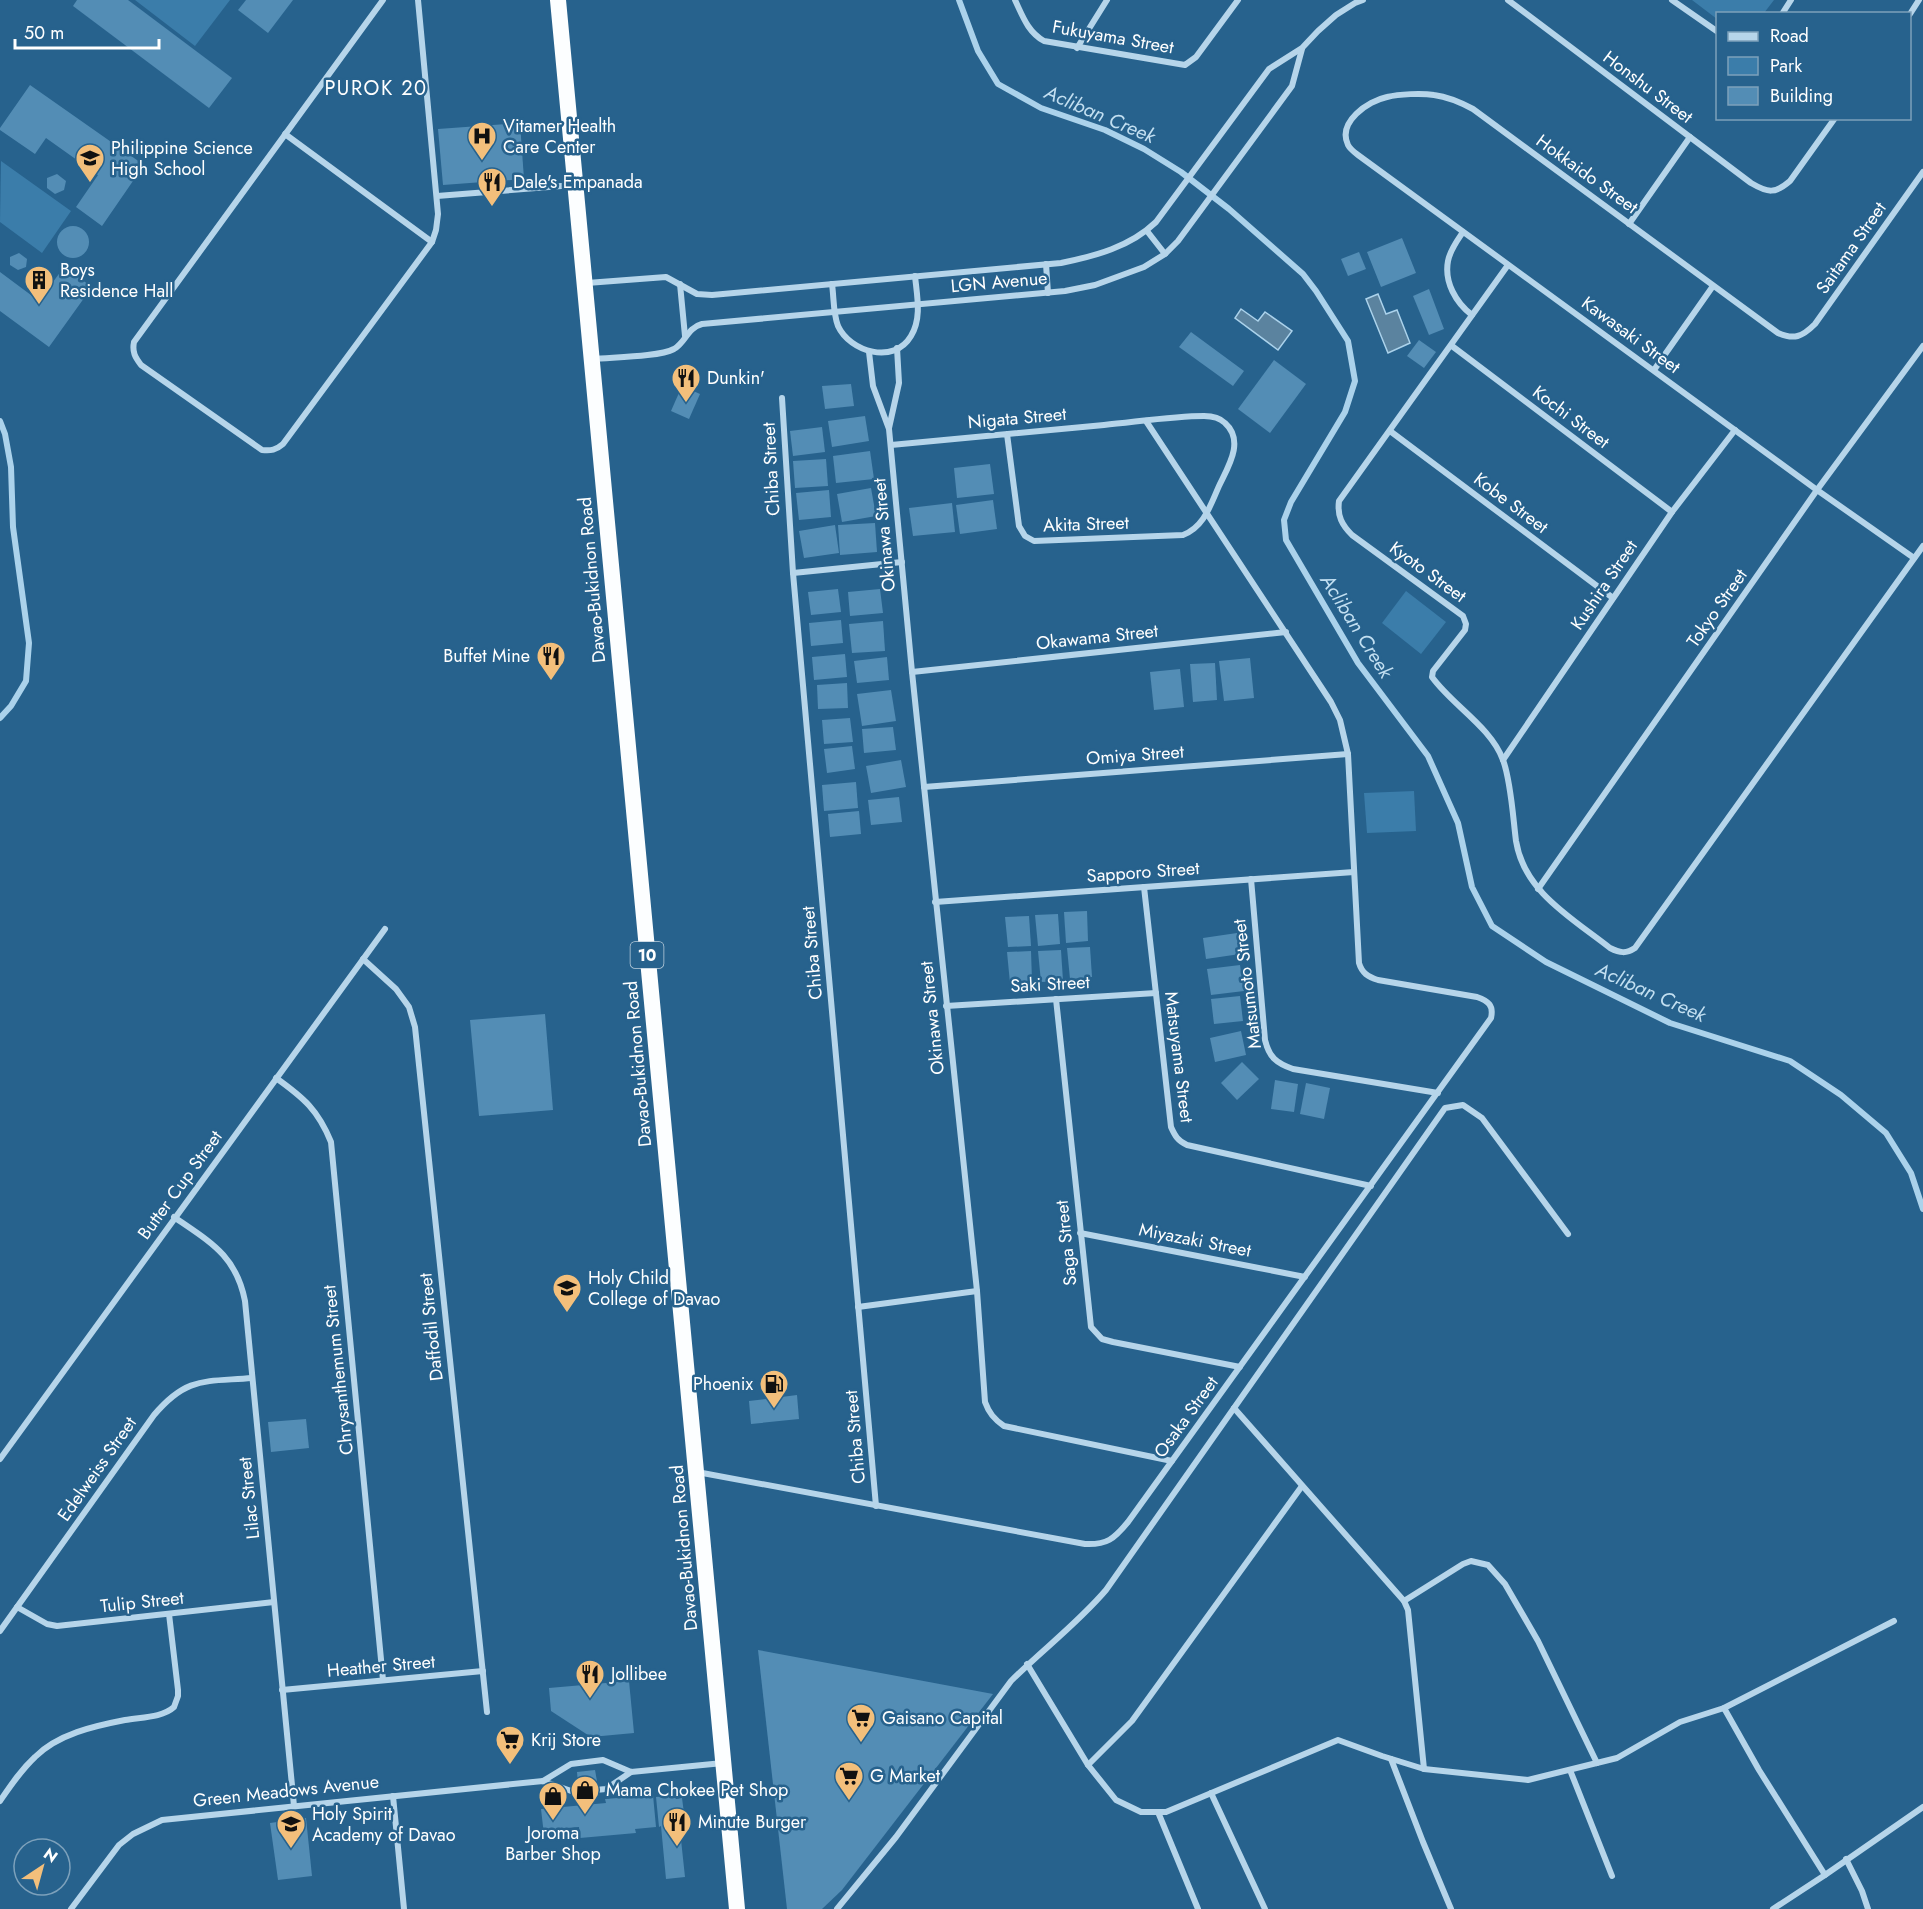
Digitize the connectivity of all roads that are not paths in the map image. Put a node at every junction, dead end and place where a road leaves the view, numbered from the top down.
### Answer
1 (383, 0) edge
2 (418, 0) edge
3 (558, 0) edge
4 (1016, 0) edge
5 (1107, 0) edge
6 (1238, 0) edge
7 (1363, 0) edge
8 (1508, 0) edge
9 (1672, 0) edge
10 (1354, 1) edge
11 (1716, 31) edge
12 (1077, 48) junction
13 (1302, 48) junction
14 (1834, 120) edge
15 (1347, 126) joint
16 (285, 134) junction
17 (1690, 137) junction
18 (1923, 172) edge
19 (575, 185) junction
20 (436, 196) junction
21 (1629, 224) junction
22 (1147, 231) junction
23 (1463, 232) junction
24 (432, 242) junction
25 (1165, 254) junction
26 (1046, 264) junction
27 (1508, 265) junction
28 (915, 276) junction
29 (584, 283) junction
30 (680, 284) junction
31 (832, 284) junction
32 (1713, 286) junction
33 (1048, 293) junction
34 (918, 305) junction
35 (835, 312) junction
36 (1473, 315) junction
37 (685, 337) junction
38 (1799, 337) joint
39 (1452, 346) junction
40 (1923, 346) edge
41 (897, 348) junction
42 (868, 352) junction
43 (591, 359) junction
44 (1654, 370) junction
45 (782, 398) dead end
46 (1146, 421) junction
47 (889, 429) junction
48 (1735, 430) junction
49 (1390, 431) junction
50 (1007, 434) junction
51 (891, 445) junction
52 (1817, 490) junction
53 (1672, 512) junction
54 (1207, 513) junction
55 (1923, 546) edge
56 (1914, 558) junction
57 (902, 562) junction
58 (793, 573) junction
59 (1613, 598) junction
60 (1286, 632) junction
61 (912, 672) junction
62 (1348, 754) junction
63 (1503, 760) junction
64 (924, 787) junction
65 (1354, 872) junction
66 (1251, 879) junction
67 (1144, 887) junction
68 (1538, 889) junction
69 (935, 902) junction
70 (385, 929) dead end
71 (363, 959) junction
72 (1156, 993) junction
73 (1056, 999) junction
74 (946, 1005) junction
75 (276, 1078) junction
76 (1438, 1093) junction
77 (1371, 1186) junction
78 (174, 1217) junction
79 (1080, 1233) junction
80 (1568, 1234) dead end
81 (1305, 1277) junction
82 (976, 1291) junction
83 (858, 1307) junction
84 (1240, 1367) junction
85 (252, 1378) junction
86 (1234, 1408) junction
87 (0, 1460) edge
88 (1172, 1461) junction
89 (696, 1472) junction
90 (1302, 1486) junction
91 (876, 1506) junction
92 (1404, 1601) junction
93 (274, 1602) junction
94 (17, 1607) junction
95 (169, 1614) junction
96 (1893, 1621) dead end
97 (0, 1631) edge
98 (1027, 1664) junction
99 (483, 1671) junction
100 (383, 1680) junction
101 (282, 1690) junction
102 (1724, 1708) junction
103 (487, 1712) dead end
104 (1391, 1759) junction
105 (724, 1763) junction
106 (1597, 1763) junction
107 (1088, 1766) junction
108 (1424, 1769) junction
109 (1570, 1770) junction
110 (631, 1772) junction
111 (543, 1781) junction
112 (1211, 1793) junction
113 (393, 1796) junction
114 (0, 1801) edge
115 (294, 1806) junction
116 (1923, 1807) edge
117 (1158, 1812) junction
118 (1846, 1859) junction
119 (1825, 1875) junction
120 (1612, 1876) dead end
121 (71, 1909) edge
122 (404, 1909) edge
123 (737, 1909) edge
124 (837, 1909) edge
125 (1198, 1909) edge
126 (1265, 1909) edge
127 (1451, 1909) edge
128 (1773, 1909) edge
129 (1868, 1909) edge

1 - 16 street
2 - 20 street
3 - 19 highway, Davao-Bukidnon Road / 10
4 - 12 street, Fukuyama Street
5 - 12 street
6 - 12 street, Fukuyama Street
7 - 10 street, LGN Avenue
8 - 17 street, Honshu Street
9 - 11 street
10 - 13 street, LGN Avenue
13 - 22 street, LGN Avenue
13 - 25 street, LGN Avenue
14 - 17 street, Honshu Street
15 - 21 street, Hokkaido Street
15 - 23 street, Kawasaki Street
16 - 24 street
16 - 24 street
17 - 21 street
18 - 38 street, Saitama Street
19 - 20 street
19 - 29 highway, Davao-Bukidnon Road / 10
20 - 24 street
21 - 32 street, Hokkaido Street
22 - 25 street
22 - 26 street, LGN Avenue
23 - 27 street, Kawasaki Street
23 - 36 street
25 - 33 street, LGN Avenue
26 - 28 street, LGN Avenue
26 - 33 street
27 - 36 street, Kyoto Street
27 - 44 street, Kawasaki Street
28 - 31 street, LGN Avenue
28 - 34 street
29 - 30 street, LGN Avenue
29 - 43 highway, Davao-Bukidnon Road / 10
30 - 31 street, LGN Avenue
30 - 37 street
31 - 35 street
32 - 38 street, Hokkaido Street
32 - 44 street
33 - 34 street, LGN Avenue
34 - 35 street, LGN Avenue
34 - 41 street
35 - 37 street, LGN Avenue
35 - 42 street
36 - 39 street, Kyoto Street
37 - 43 street, LGN Avenue
39 - 49 street, Kyoto Street
39 - 53 street, Kochi Street
40 - 52 street, Tokyo Street
41 - 42 street
41 - 47 street
42 - 47 street
43 - 89 highway, Davao-Bukidnon Road / 10
44 - 48 street, Kawasaki Street
45 - 58 street, Chiba Street
46 - 50 street, Nigata Street
46 - 54 street
46 - 54 street, Nigata Street
47 - 51 street, Okinawa Street
48 - 52 street, Kawasaki Street
48 - 53 street, Kushira Street
49 - 59 street, Kobe Street
49 - 63 street, Kyoto Street
50 - 51 street, Nigata Street
50 - 54 street, Akita Street
51 - 57 street, Okinawa Street
52 - 56 street, Kawasaki Street
52 - 68 street, Tokyo Street
53 - 59 street, Kushira Street
54 - 60 street
55 - 56 street
56 - 68 street, Kyoto Street
57 - 58 street
57 - 61 street, Okinawa Street
58 - 83 street, Chiba Street
59 - 63 street, Kushira Street
60 - 61 street, Okawama Street
60 - 62 street
61 - 64 street, Okinawa Street
62 - 64 street, Omiya Street
62 - 65 street
63 - 68 street, Kyoto Street
64 - 69 street, Okinawa Street
65 - 66 street, Sapporo Street
65 - 76 street, Osaka Street
66 - 67 street, Sapporo Street
66 - 76 street, Matsumoto Street
67 - 69 street, Sapporo Street
67 - 72 street, Matsuyama Street
69 - 74 street, Okinawa Street
70 - 71 street, Butter Cup Street
71 - 75 street, Butter Cup Street
71 - 99 street, Daffodil Street
72 - 73 street, Saki Street
72 - 77 street, Matsuyama Street
73 - 74 street, Saki Street
73 - 79 street, Saga Street
74 - 82 street, Okinawa Street
75 - 78 street, Butter Cup Street
75 - 100 street, Chrysanthemum Street
76 - 77 street, Osaka Street
77 - 81 street, Osaka Street
78 - 85 street, Lilac Street
78 - 87 street, Butter Cup Street
79 - 81 street, Miyazaki Street
79 - 84 street, Saga Street
80 - 86 street
81 - 84 street, Osaka Street
82 - 83 street
82 - 88 street, Okinawa Street
83 - 91 street, Chiba Street
84 - 88 street, Osaka Street
85 - 93 street, Lilac Street
85 - 94 street, Edelweiss Street
86 - 90 street
86 - 98 street
88 - 91 street, Osaka Street
89 - 91 street, Osaka Street
89 - 105 highway, Davao-Bukidnon Road / 10
90 - 92 street
90 - 107 street
92 - 106 street
92 - 108 street
93 - 95 street, Tulip Street
93 - 101 street, Lilac Street
94 - 95 street, Tulip Street
94 - 97 street, Edelweiss Street
95 - 114 street
96 - 102 street
98 - 107 street
98 - 124 street
99 - 100 street, Heather Street
99 - 103 street, Daffodil Street
100 - 101 street, Heather Street
101 - 115 street, Lilac Street
102 - 106 street
102 - 119 street
104 - 108 street
104 - 112 street
104 - 127 street
105 - 110 street, Green Meadows Avenue
105 - 123 highway, Davao-Bukidnon Road / 10
106 - 109 street
107 - 117 street
108 - 109 street
109 - 120 street
110 - 111 street, Green Meadows Avenue
110 - 111 street, Green Meadows Avenue
111 - 113 street, Green Meadows Avenue
112 - 117 street
112 - 126 street
113 - 115 street, Green Meadows Avenue
113 - 122 street
115 - 121 street, Green Meadows Avenue
116 - 118 street
117 - 125 street
118 - 119 street
118 - 129 street
119 - 128 street

